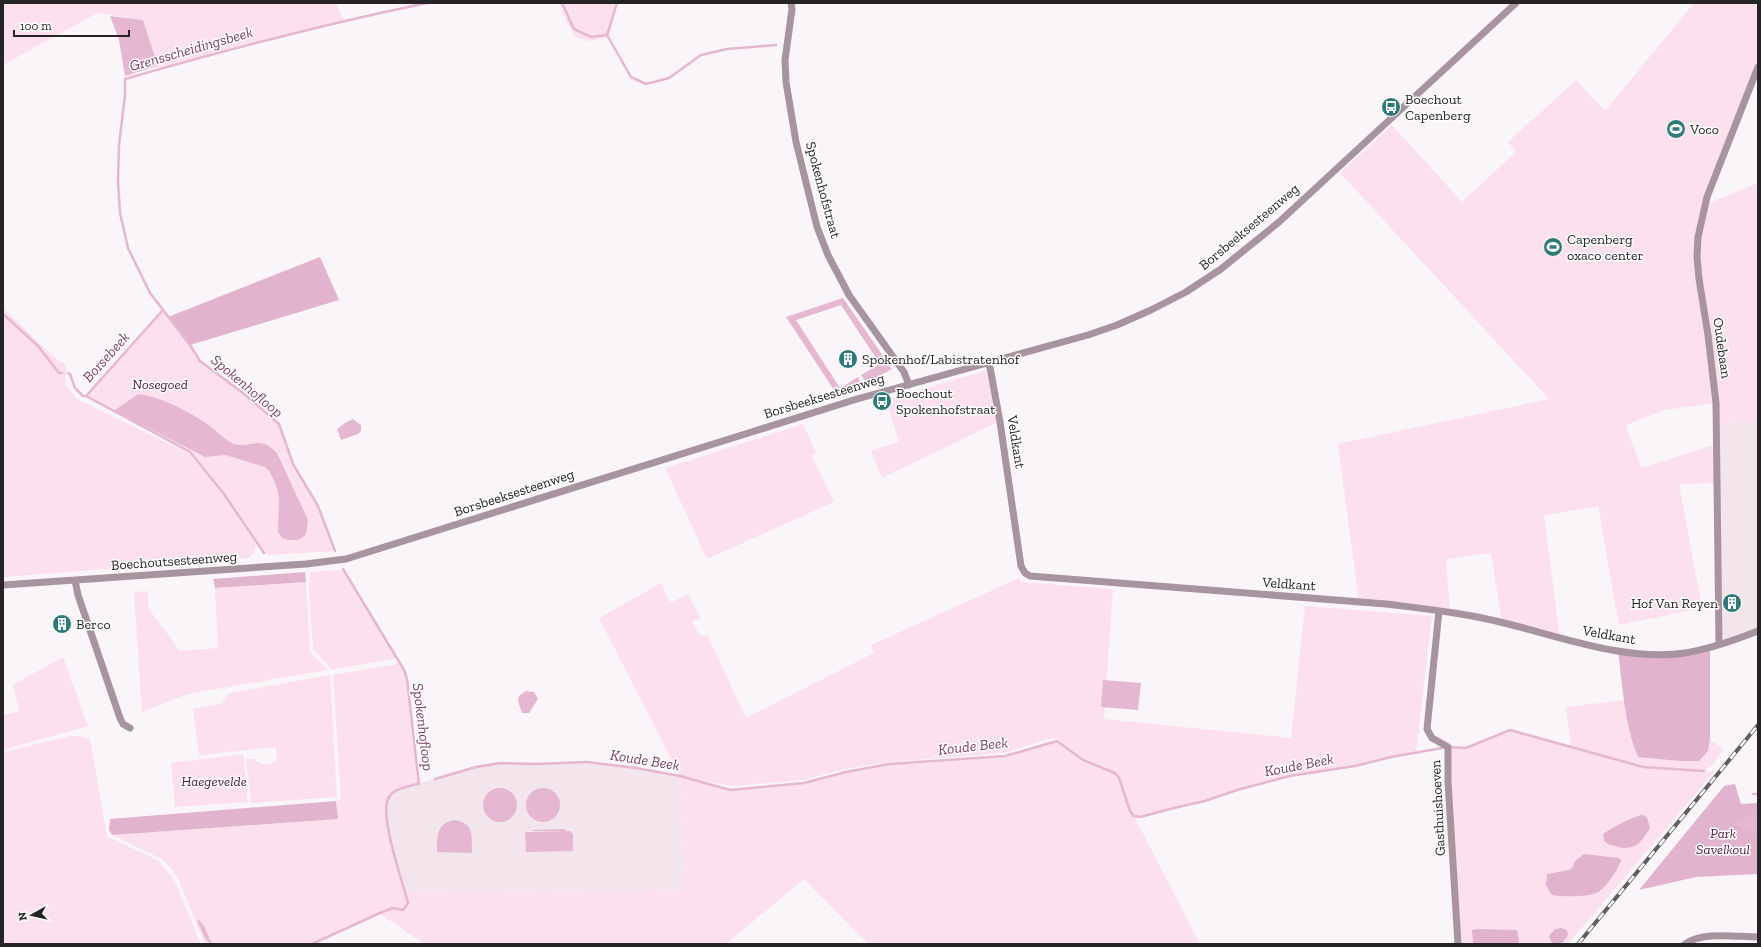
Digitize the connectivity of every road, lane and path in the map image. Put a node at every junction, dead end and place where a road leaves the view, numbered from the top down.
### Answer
1 (791, 3) edge
2 (1516, 3) edge
3 (1758, 67) edge
4 (989, 362) junction
5 (909, 385) junction
6 (346, 560) joint
7 (75, 580) junction
8 (3, 585) edge
9 (1439, 611) junction
10 (1758, 631) edge
11 (1719, 644) junction
12 (130, 728) dead end
13 (1758, 937) edge
14 (1458, 944) edge
15 (1685, 944) edge

1 - 5 street, Spokenhofstraat
2 - 4 street, Borsbeeksesteenweg
3 - 11 street, Oudebaan
4 - 5 street, Borsbeeksesteenweg
4 - 9 street, Veldkant
5 - 6 street, Borsbeeksesteenweg
6 - 7 street, Boechoutsesteenweg
7 - 8 street, Boechoutsesteenweg
7 - 12 street
9 - 11 street, Veldkant
9 - 14 street, Gasthuishoeven
10 - 11 street, Veldkant
13 - 15 street

